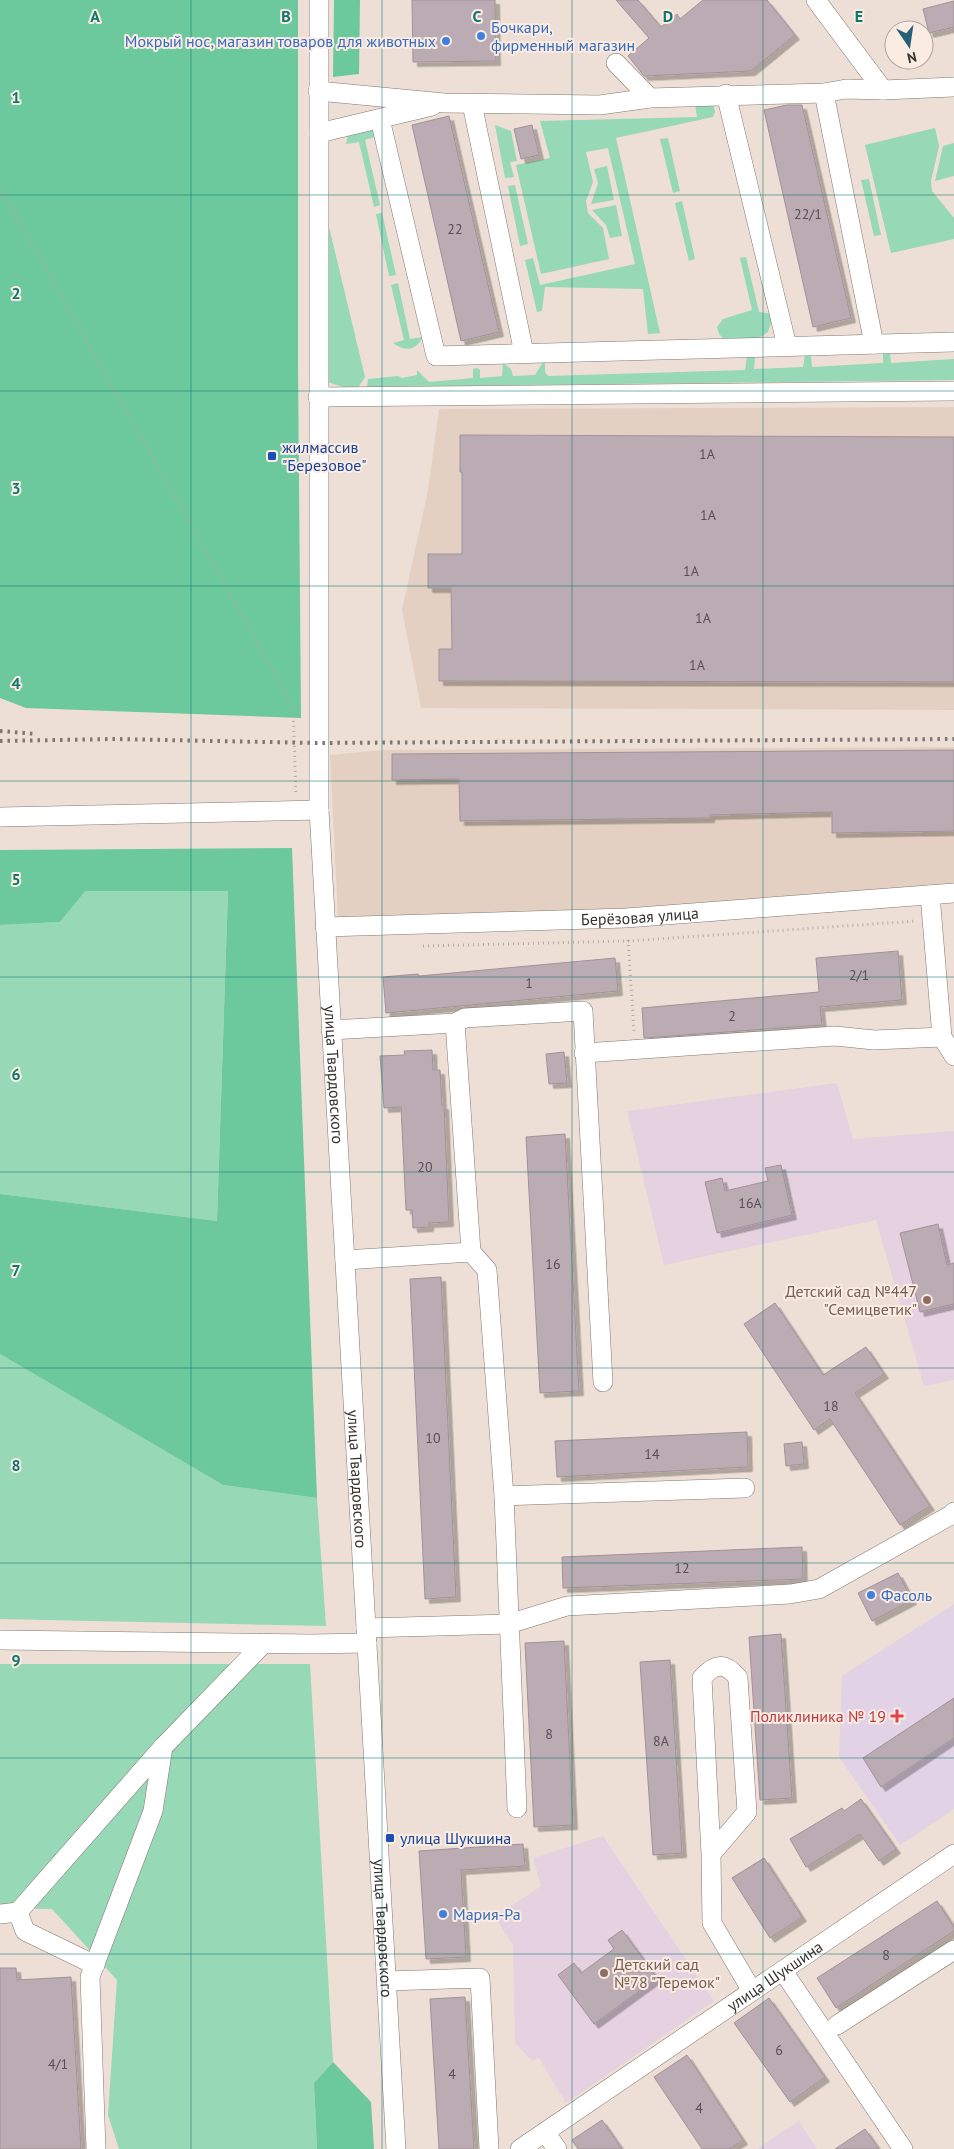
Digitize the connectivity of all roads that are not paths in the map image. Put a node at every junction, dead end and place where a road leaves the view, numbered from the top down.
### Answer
1 (319, 0) edge
2 (816, 0) edge
3 (616, 63) dead end
4 (954, 87) edge
5 (883, 90) junction
6 (318, 91) junction
7 (824, 93) junction
8 (726, 94) junction
9 (650, 98) junction
10 (444, 103) junction
11 (472, 104) junction
12 (380, 120) junction
13 (318, 133) junction
14 (954, 342) edge
15 (874, 344) junction
16 (787, 346) junction
17 (524, 353) junction
18 (954, 392) edge
19 (318, 397) junction
20 (318, 810) junction
21 (0, 817) edge
22 (954, 893) edge
23 (930, 895) junction
24 (325, 926) junction
25 (455, 1023) junction
26 (331, 1030) junction
27 (942, 1037) junction
28 (584, 1053) junction
29 (954, 1056) edge
30 (472, 1252) junction
31 (345, 1260) junction
32 (602, 1382) dead end
33 (745, 1488) dead end
34 (504, 1496) junction
35 (954, 1512) edge
36 (509, 1624) junction
37 (366, 1635) junction
38 (0, 1640) edge
39 (264, 1643) junction
40 (163, 1747) junction
41 (517, 1808) dead end
42 (711, 1854) junction
43 (952, 1859) edge
44 (9, 1913) edge
45 (954, 1950) edge
46 (95, 1964) junction
47 (783, 1971) junction
48 (386, 1981) junction
49 (752, 1991) junction
50 (838, 2025) dead end
51 (545, 2132) junction
52 (96, 2149) edge
53 (396, 2149) edge
54 (489, 2149) edge
55 (520, 2149) edge
56 (557, 2149) edge
57 (903, 2149) edge

1 - 6 street, улица Твардовского
2 - 5 street
3 - 9 street
4 - 5 street
5 - 7 street
6 - 10 street
6 - 13 street, улица Твардовского
7 - 8 street
7 - 15 street
8 - 9 street
8 - 16 street
9 - 11 street
10 - 11 street
10 - 12 street
11 - 17 street
12 - 13 street
12 - 17 street
13 - 19 street, улица Твардовского
14 - 15 street
15 - 16 street
16 - 17 street
18 - 19 street
19 - 20 street, улица Твардовского
20 - 21 street
20 - 24 street, улица Твардовского
22 - 23 street, Берёзовая улица
23 - 24 street, Берёзовая улица
23 - 27 street
24 - 26 street, улица Твардовского
25 - 26 street
25 - 28 street
25 - 30 street
26 - 31 street, улица Твардовского
27 - 28 street
27 - 29 street
28 - 32 street
30 - 31 street
30 - 34 street
31 - 37 street, улица Твардовского
33 - 34 street
34 - 36 street
35 - 36 street
36 - 37 street
36 - 41 street
37 - 39 street
37 - 48 street, улица Твардовского
38 - 39 street
39 - 40 street
40 - 44 street
40 - 46 street
42 - 42 street
42 - 49 street
43 - 47 street, улица Шукшина
44 - 46 street
45 - 50 street
46 - 52 street
47 - 49 street, улица Шукшина
47 - 57 street
48 - 53 street, улица Твардовского
48 - 54 street
49 - 51 street, улица Шукшина
51 - 55 street, улица Шукшина
51 - 56 street

